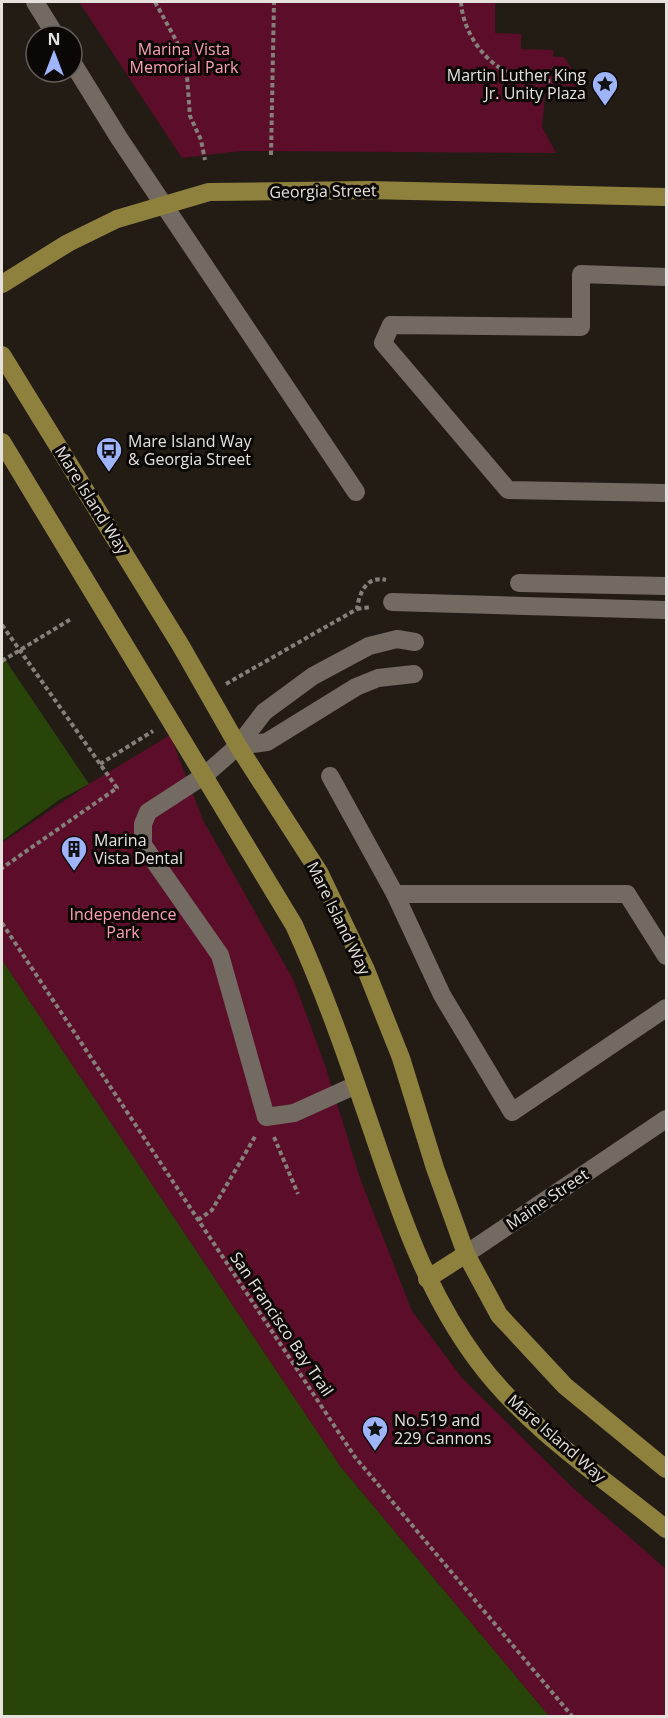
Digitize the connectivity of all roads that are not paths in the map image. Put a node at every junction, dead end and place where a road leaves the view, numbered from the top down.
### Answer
1 (35, 2) edge
2 (49, 24) edge
3 (84, 81) edge
4 (666, 197) edge
5 (163, 204) junction
6 (666, 277) edge
7 (2, 284) edge
8 (2, 355) edge
9 (2, 442) edge
10 (356, 492) dead end
11 (666, 493) edge
12 (519, 583) dead end
13 (666, 586) edge
14 (392, 602) dead end
15 (666, 610) edge
16 (415, 642) dead end
17 (414, 674) dead end
18 (238, 746) junction
19 (205, 775) junction
20 (330, 776) dead end
21 (395, 894) junction
22 (666, 956) edge
23 (666, 1008) edge
24 (356, 1084) junction
25 (664, 1128) edge
26 (466, 1254) junction
27 (427, 1279) junction
28 (666, 1469) edge
29 (666, 1529) edge

1 - 2 street
3 - 5 street
4 - 5 main road, Georgia Street
5 - 7 main road, Georgia Street
5 - 10 street
6 - 11 street
8 - 18 main road, Mare Island Way
9 - 19 main road, Mare Island Way
12 - 13 street
14 - 15 street
16 - 18 street
17 - 18 street
18 - 19 street
18 - 26 main road, Mare Island Way
19 - 24 main road, Mare Island Way
19 - 24 street
20 - 21 street
21 - 22 street
21 - 23 street
24 - 27 main road, Mare Island Way
25 - 26 street, Maine Street
26 - 27 main road, Maine Street
26 - 28 main road, Mare Island Way
27 - 29 main road, Mare Island Way

